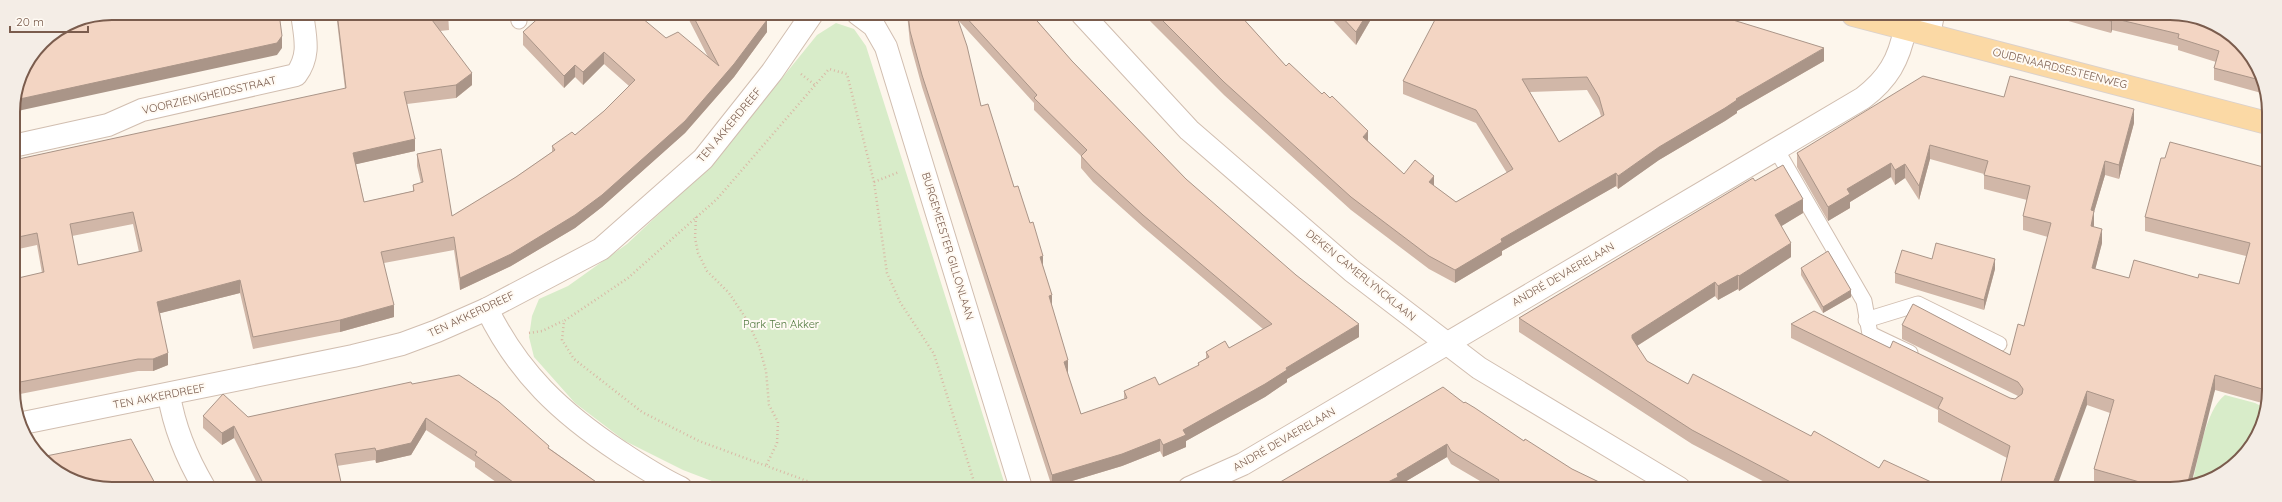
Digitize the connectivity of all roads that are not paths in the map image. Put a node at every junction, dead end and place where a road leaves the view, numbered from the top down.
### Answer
1 (303, 20) edge
2 (808, 20) edge
3 (866, 20) edge
4 (1087, 20) edge
5 (1872, 20) edge
6 (1931, 24) edge
7 (1905, 29) junction
8 (2262, 122) edge
9 (20, 144) edge
10 (1776, 150) junction
11 (487, 309) junction
12 (1866, 320) junction
13 (1446, 342) junction
14 (1999, 344) dead end
15 (1925, 361) edge
16 (169, 395) junction
17 (26, 423) edge
18 (201, 482) edge
19 (668, 482) edge
20 (1019, 482) edge
21 (1202, 482) edge
22 (1668, 482) edge

1 - 9 street, VOORZIENIGHEIDSSTRAAT
2 - 11 street, TEN AKKERDREEF
3 - 20 street, BURGEMEESTER GILLONLAAN
4 - 13 street, DEKEN CAMERLYNCKLAAN
5 - 7 main road, OUDENAARDSESTEENWEG
6 - 7 main road, OUDENAARDSESTEENWEG
6 - 8 main road, OUDENAARDSESTEENWEG
7 - 10 street, ANDRÉ DEVAERELAAN
10 - 12 lane
10 - 13 street, ANDRÉ DEVAERELAAN
11 - 16 street, TEN AKKERDREEF
11 - 19 street
12 - 14 lane
12 - 15 lane
13 - 21 street, ANDRÉ DEVAERELAAN
13 - 22 street, DEKEN CAMERLYNCKLAAN
16 - 17 street, TEN AKKERDREEF
16 - 18 street

